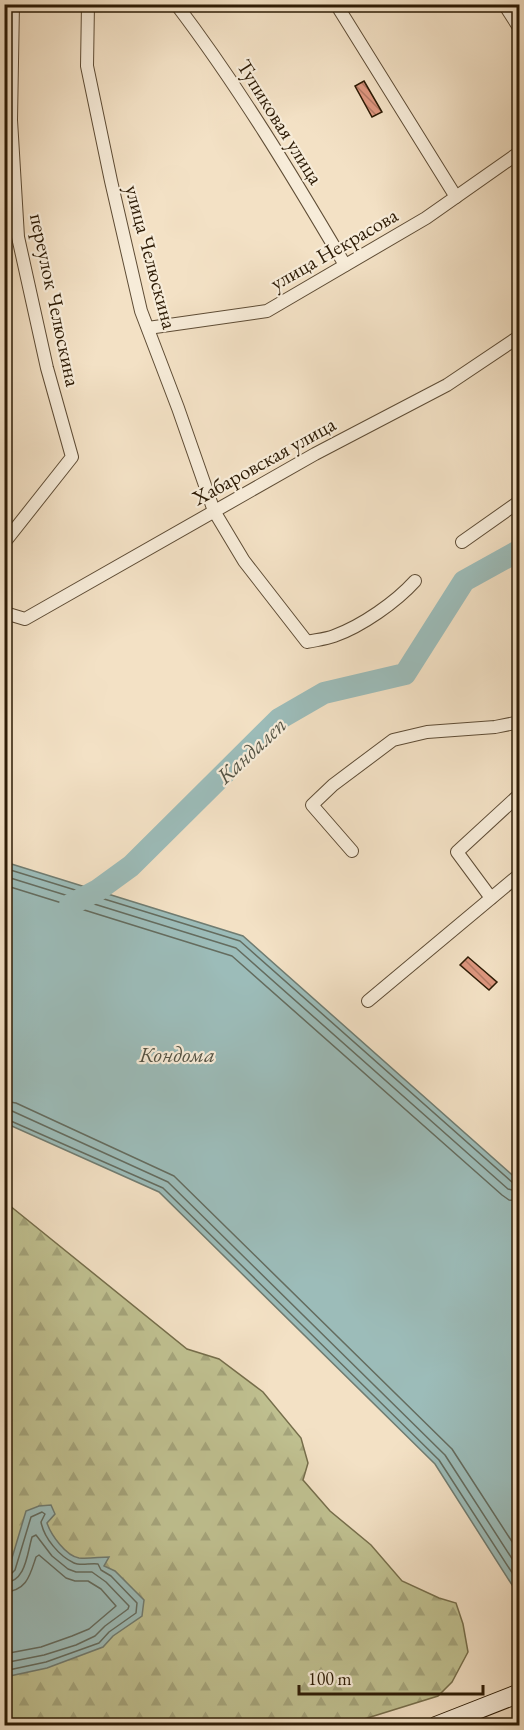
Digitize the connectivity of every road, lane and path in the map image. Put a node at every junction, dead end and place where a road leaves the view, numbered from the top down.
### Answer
1 (13, 4) edge
2 (88, 4) edge
3 (176, 4) edge
4 (336, 4) edge
5 (504, 4) edge
6 (519, 29) edge
7 (519, 152) edge
8 (456, 197) junction
9 (345, 264) junction
10 (148, 327) junction
11 (519, 336) edge
12 (519, 501) edge
13 (214, 511) junction
14 (462, 542) dead end
15 (4, 543) edge
16 (414, 581) dead end
17 (4, 610) edge
18 (519, 722) edge
19 (519, 794) edge
20 (352, 851) dead end
21 (519, 874) edge
22 (491, 898) junction
23 (368, 1001) dead end
24 (519, 1693) edge
25 (439, 1725) edge

1 - 15 street, переулок Челюскина
2 - 10 street, улица Челюскина
3 - 9 street, Тупиковая улица
4 - 8 street
5 - 6 street
7 - 8 street, улица Некрасова
8 - 9 street, улица Некрасова
9 - 10 street, улица Некрасова
10 - 13 street, улица Челюскина
11 - 13 street, Хабаровская улица
12 - 14 street
13 - 16 street, улица Челюскина
13 - 17 street, Хабаровская улица
18 - 20 street
19 - 22 street
21 - 22 street
22 - 23 street
24 - 25 main road

